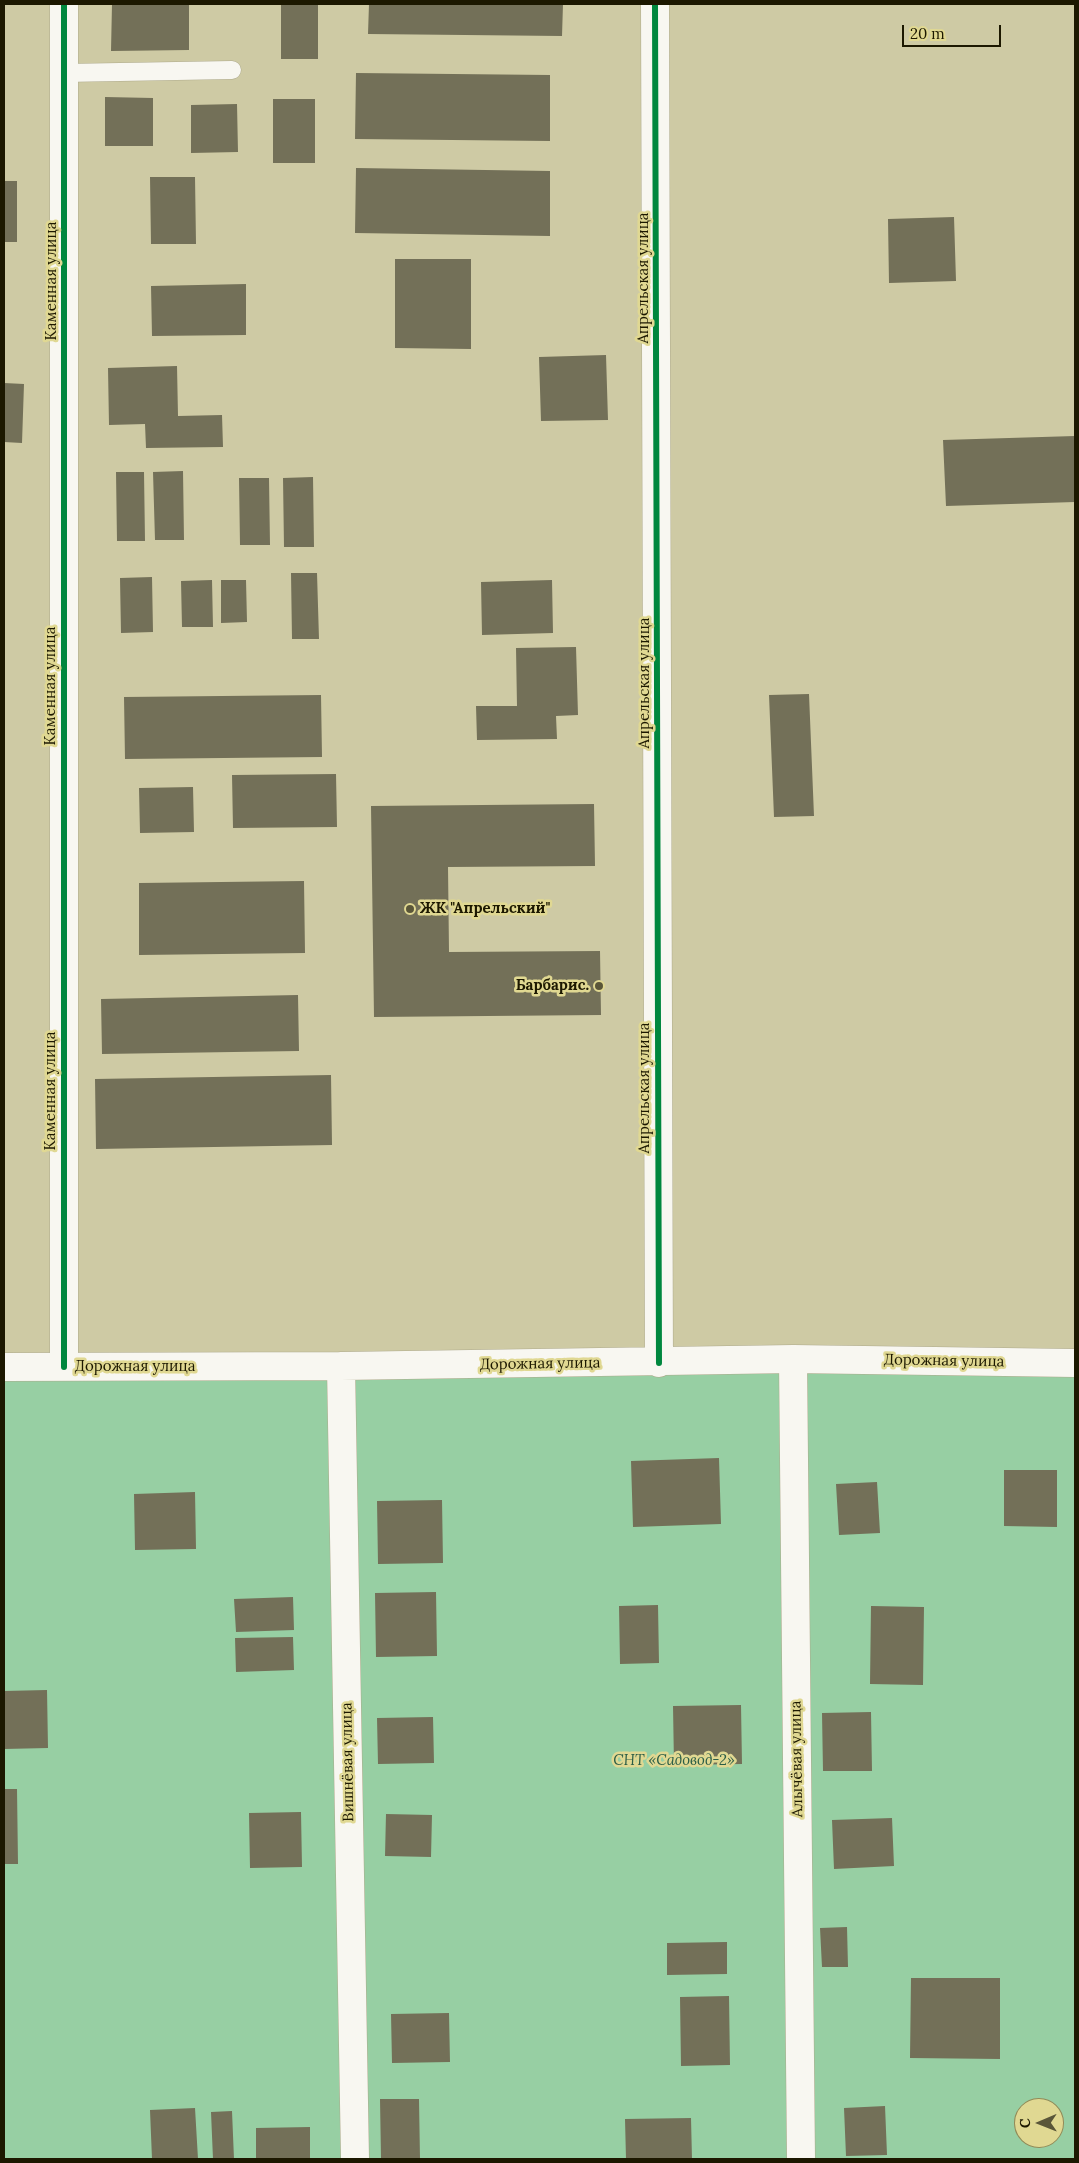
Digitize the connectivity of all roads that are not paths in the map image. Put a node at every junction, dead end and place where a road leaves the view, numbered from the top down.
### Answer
1 (64, 4) edge
2 (656, 4) edge
3 (232, 70) dead end
4 (64, 73) junction
5 (793, 1359) junction
6 (659, 1362) junction
7 (1075, 1363) edge
8 (341, 1366) junction
9 (4, 1367) edge
10 (64, 1368) junction
11 (355, 2159) edge
12 (801, 2159) edge

1 - 4 street, Каменная улица
2 - 6 street, Апрельская улица
3 - 4 lane
4 - 10 street, Каменная улица
5 - 6 street, Дорожная улица
5 - 7 street, Дорожная улица
5 - 12 street, Алычёвая улица
6 - 8 street, Дорожная улица
8 - 10 street, Дорожная улица
8 - 11 street, Вишнёвая улица
9 - 10 street, Дорожная улица

